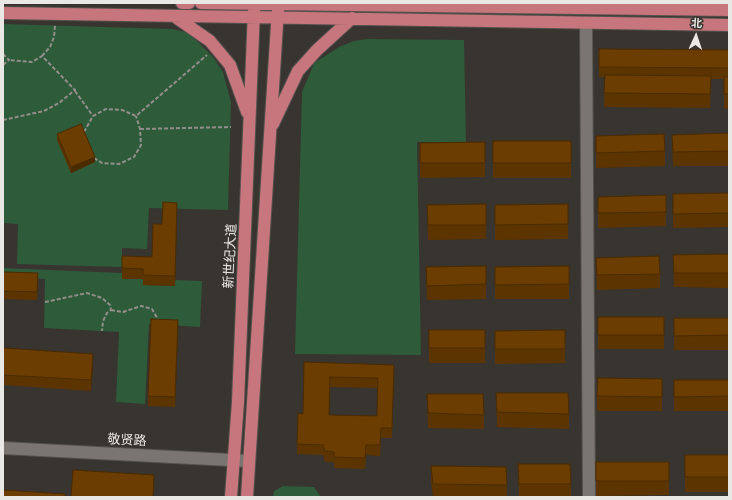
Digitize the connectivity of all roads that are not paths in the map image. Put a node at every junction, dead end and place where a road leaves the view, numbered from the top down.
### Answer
1 (182, 3) edge
2 (189, 3) edge
3 (201, 3) edge
4 (255, 3) edge
5 (279, 3) edge
6 (342, 4) edge
7 (729, 10) edge
8 (3, 12) edge
9 (174, 16) junction
10 (252, 16) junction
11 (277, 16) junction
12 (352, 18) junction
13 (586, 23) junction
14 (729, 25) edge
15 (250, 118) junction
16 (270, 130) junction
17 (3, 448) edge
18 (233, 460) junction
19 (249, 461) junction
20 (231, 497) edge
21 (247, 497) edge
22 (589, 497) edge

1 - 2 main road
3 - 4 main road
4 - 5 main road
4 - 10 main road, 新世纪大道
5 - 6 main road
5 - 11 main road
6 - 7 main road
8 - 9 main road
9 - 10 main road
9 - 15 main road
10 - 11 main road
10 - 15 main road, 新世纪大道
11 - 12 main road
11 - 16 main road
12 - 13 main road
12 - 16 main road
13 - 14 main road
13 - 22 street
15 - 18 main road, 新世纪大道
16 - 19 main road
17 - 18 street, 敬贤路
18 - 19 street, 敬贤路
18 - 20 main road, 新世纪大道
19 - 21 main road

